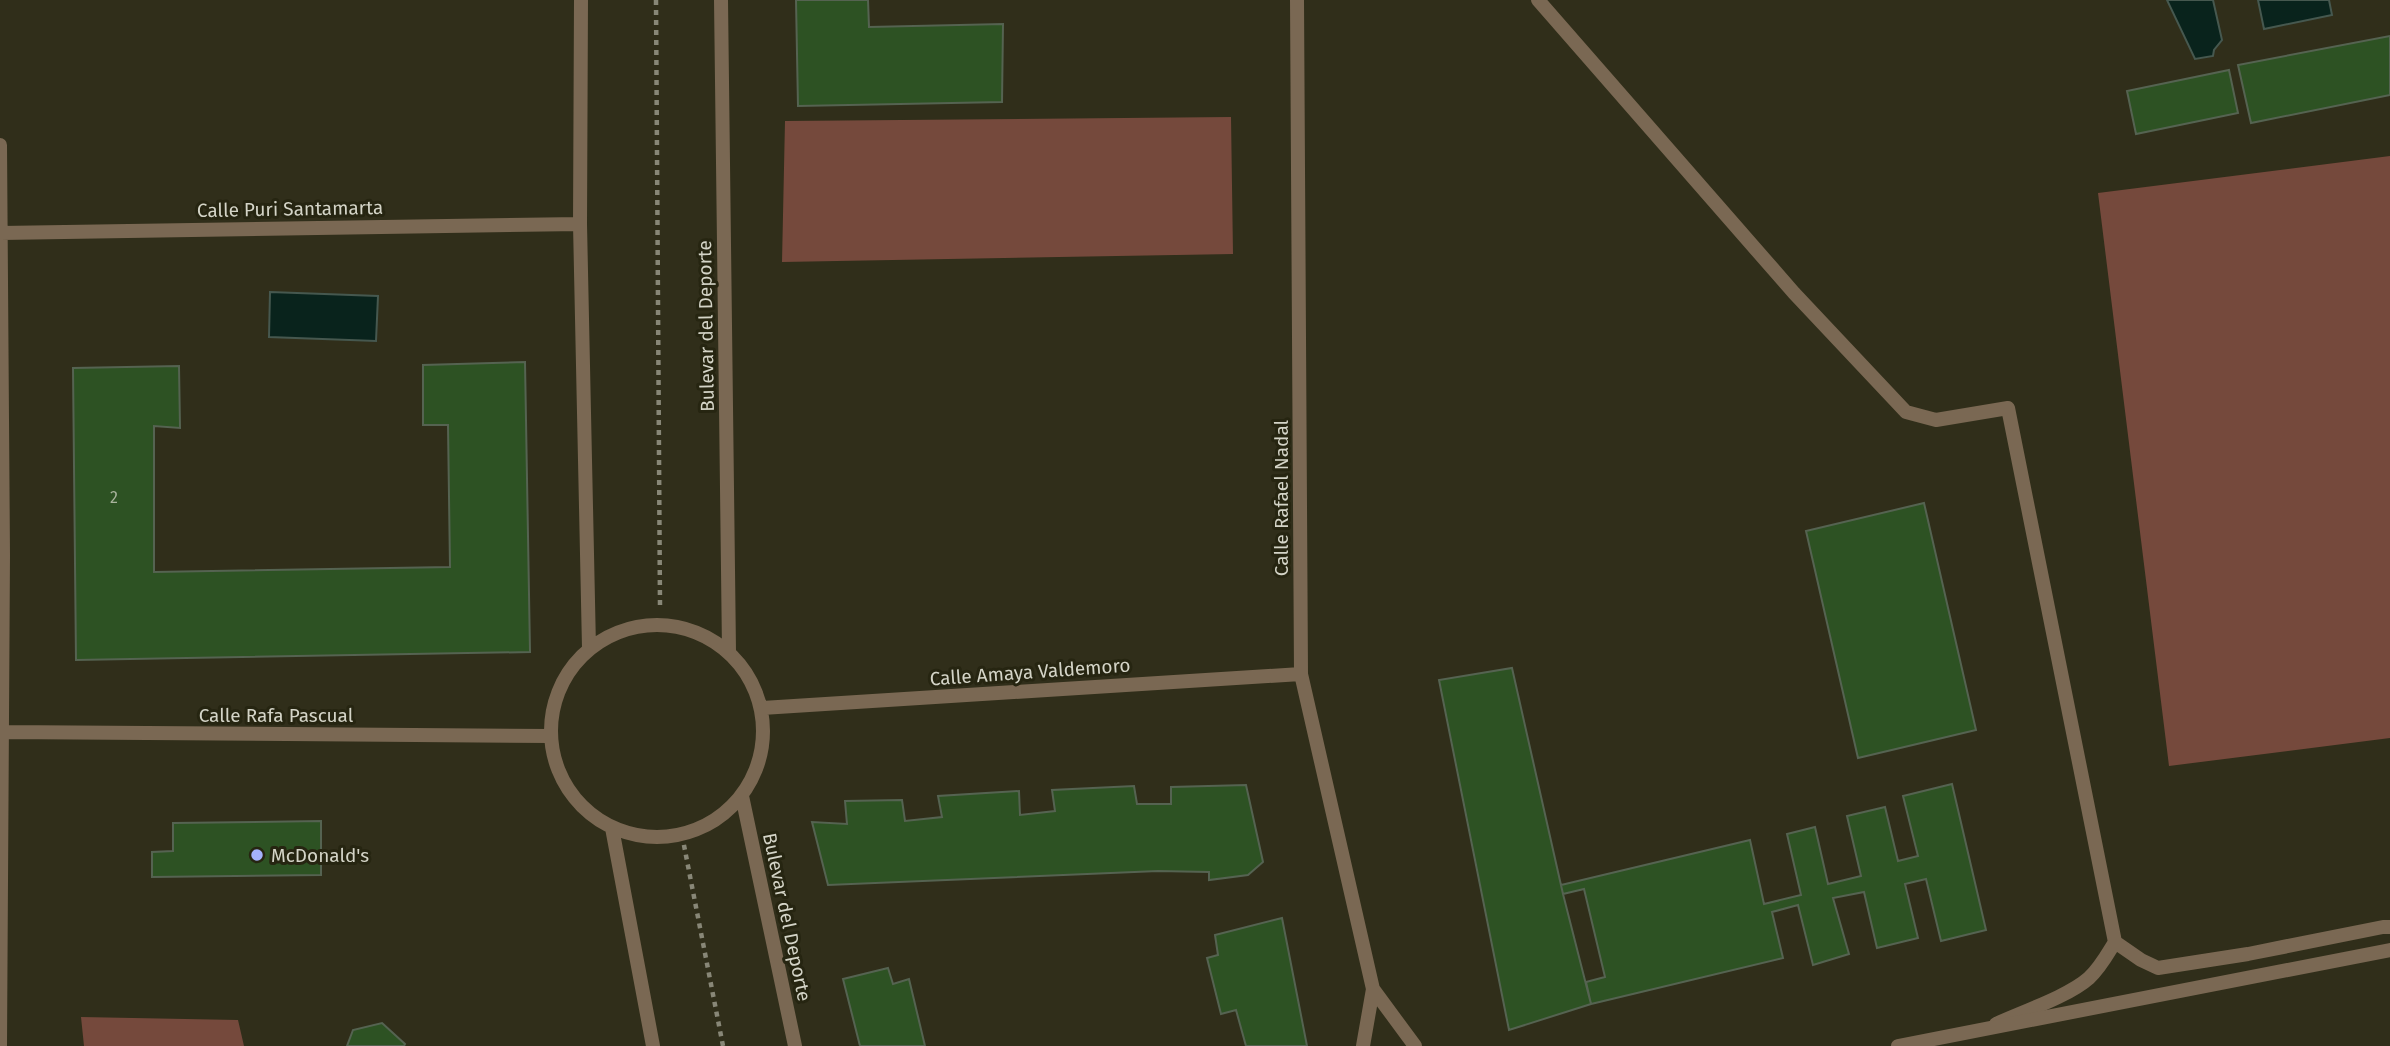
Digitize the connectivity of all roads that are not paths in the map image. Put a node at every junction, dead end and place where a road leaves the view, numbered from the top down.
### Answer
1 (581, 0) edge
2 (721, 0) edge
3 (1297, 0) edge
4 (1538, 0) edge
5 (0, 145) edge
6 (580, 224) junction
7 (1, 233) edge
8 (589, 648) junction
9 (729, 651) junction
10 (1301, 674) junction
11 (762, 708) junction
12 (2, 732) junction
13 (550, 736) junction
14 (742, 796) junction
15 (612, 828) junction
16 (2390, 927) edge
17 (2115, 942) junction
18 (2390, 950) edge
19 (1373, 989) junction
20 (1990, 1027) junction
21 (0, 1046) edge
22 (653, 1046) edge
23 (795, 1046) edge
24 (1363, 1046) edge
25 (1415, 1046) edge
26 (1898, 1046) edge

1 - 6 street
2 - 9 street, Bulevar del Deporte
3 - 10 street, Calle Rafael Nadal
4 - 17 street
5 - 7 street
6 - 7 street, Calle Puri Santamarta
6 - 8 street
7 - 12 street
8 - 9 street
8 - 13 street
9 - 11 street
10 - 11 street, Calle Amaya Valdemoro
10 - 19 street, Calle Rafael Nadal
11 - 14 street
12 - 13 street, Calle Rafa Pascual
12 - 21 street
13 - 15 street
14 - 15 street
14 - 23 street, Bulevar del Deporte
15 - 22 street
16 - 17 street
17 - 20 street
18 - 20 street
19 - 24 street, Calle Rafael Nadal
19 - 25 street, Calle Rafael Nadal
20 - 26 street

